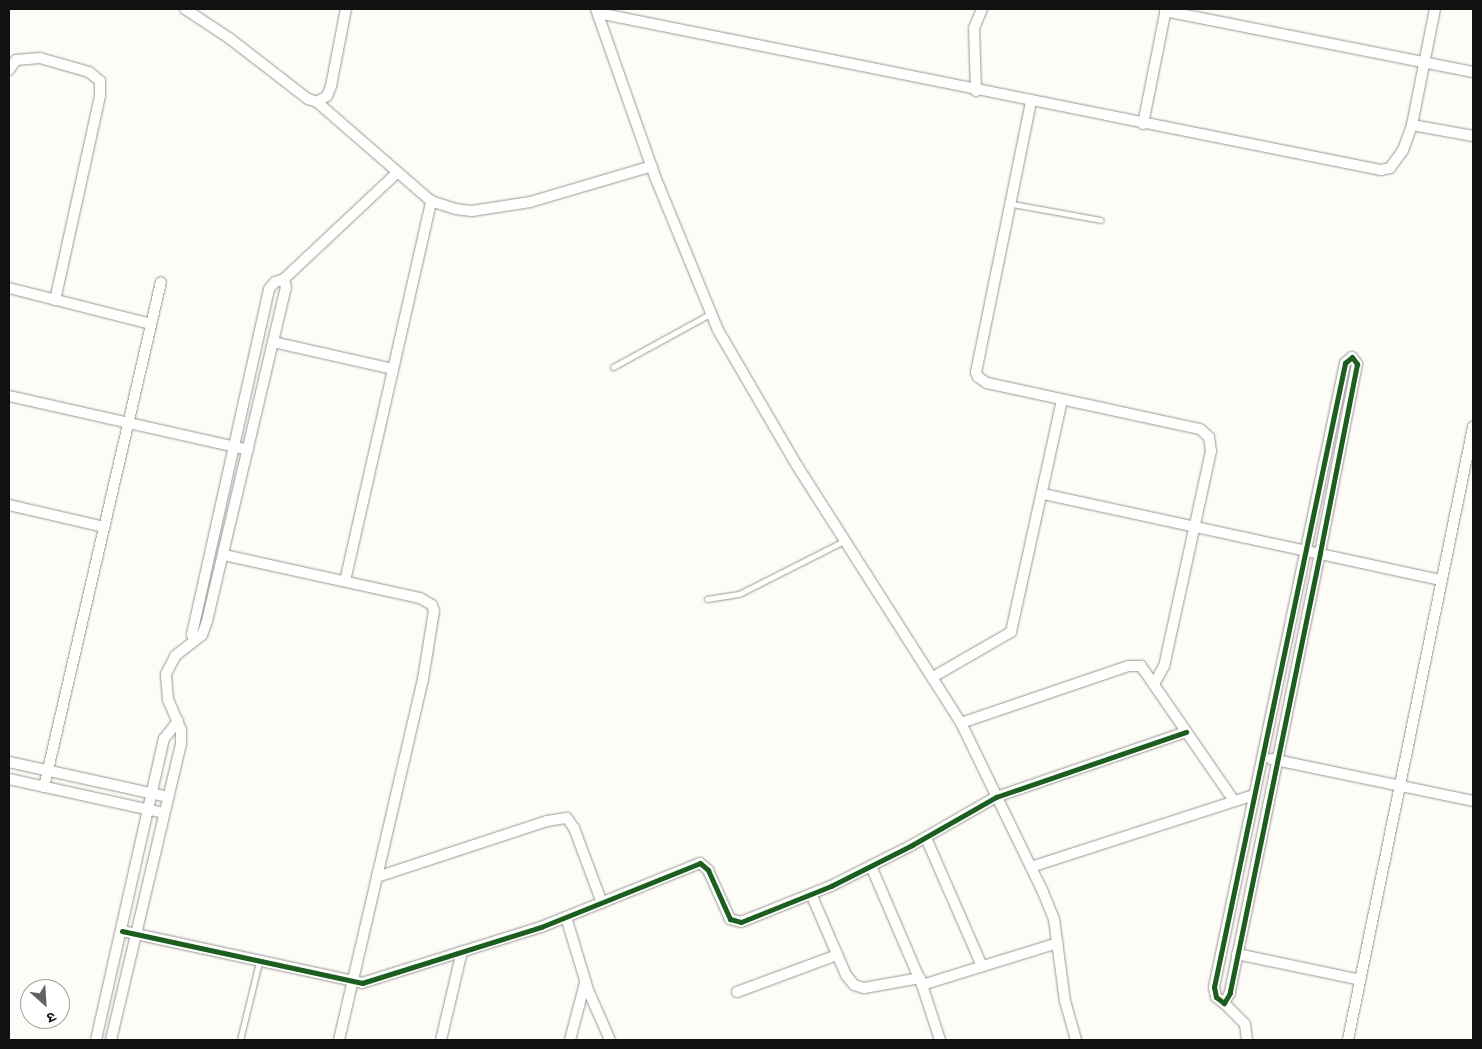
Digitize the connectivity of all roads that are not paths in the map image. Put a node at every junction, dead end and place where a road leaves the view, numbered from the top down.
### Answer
1 (185, 9) edge
2 (346, 9) edge
3 (982, 9) edge
4 (1435, 9) edge
5 (1166, 10) edge
6 (597, 11) edge
7 (1423, 63) junction
8 (9, 70) edge
9 (1473, 72) edge
10 (976, 91) junction
11 (317, 102) junction
12 (1031, 102) junction
13 (1143, 124) junction
14 (1412, 124) junction
15 (1473, 136) edge
16 (652, 166) junction
17 (397, 173) junction
18 (431, 201) junction
19 (1012, 204) junction
20 (1101, 220) dead end
21 (284, 279) junction
22 (161, 282) dead end
23 (9, 288) edge
24 (55, 300) junction
25 (710, 314) junction
26 (151, 324) junction
27 (273, 342) junction
28 (613, 367) dead end
29 (393, 369) junction
30 (9, 396) edge
31 (1062, 400) junction
32 (126, 423) junction
33 (1473, 427) edge
34 (234, 447) junction
35 (248, 450) junction
36 (1042, 494) junction
37 (9, 505) edge
38 (1194, 524) junction
39 (104, 527) junction
40 (844, 542) junction
41 (1306, 549) junction
42 (1320, 552) junction
43 (224, 555) junction
44 (1442, 580) junction
45 (345, 581) junction
46 (707, 599) dead end
47 (194, 641) junction
48 (934, 678) junction
49 (1154, 684) junction
50 (178, 721) junction
51 (961, 723) junction
52 (1186, 732) junction
53 (1261, 756) junction
54 (1276, 760) junction
55 (9, 762) edge
56 (48, 771) junction
57 (9, 779) edge
58 (1399, 786) junction
59 (44, 787) junction
60 (152, 794) junction
61 (1254, 795) junction
62 (168, 797) junction
63 (996, 797) junction
64 (1234, 801) junction
65 (1473, 802) edge
66 (148, 811) junction
67 (163, 813) junction
68 (926, 838) junction
69 (871, 866) junction
70 (1031, 867) junction
71 (377, 877) junction
72 (811, 894) junction
73 (602, 902) junction
74 (566, 917) junction
75 (122, 932) junction
76 (136, 934) junction
77 (1058, 943) junction
78 (462, 952) junction
79 (1237, 954) junction
80 (837, 956) junction
81 (259, 962) junction
82 (982, 966) junction
83 (1360, 980) junction
84 (921, 981) junction
85 (585, 982) junction
86 (353, 983) junction
87 (737, 992) dead end
88 (1224, 1003) junction
89 (96, 1040) edge
90 (111, 1040) edge
91 (240, 1040) edge
92 (339, 1040) edge
93 (441, 1040) edge
94 (570, 1040) edge
95 (610, 1040) edge
96 (940, 1040) edge
97 (1076, 1040) edge
98 (1247, 1040) edge
99 (1348, 1040) edge

1 - 11 street
2 - 11 street
3 - 10 street
4 - 7 street
5 - 7 street
5 - 13 street
6 - 10 street
6 - 16 street
7 - 9 street
7 - 14 street
8 - 24 street
10 - 12 street
11 - 17 street
12 - 13 street
12 - 19 street
13 - 14 street
14 - 15 street
16 - 18 street
16 - 25 street
17 - 18 street
17 - 21 street
18 - 29 street
19 - 20 lane
19 - 31 street
21 - 27 street
21 - 34 street
22 - 26 street
23 - 24 street
24 - 26 street
25 - 28 lane
25 - 40 street
26 - 32 street
27 - 29 street
27 - 35 street
29 - 45 street
30 - 32 street
31 - 36 street
31 - 38 street
32 - 34 street
32 - 39 street
33 - 44 street
34 - 35 street
34 - 47 street
35 - 43 street
36 - 38 street
36 - 48 street
37 - 39 street
38 - 41 street
38 - 49 street
39 - 56 street
40 - 46 lane
40 - 48 street
41 - 42 street
41 - 42 street
41 - 53 street
42 - 44 street
42 - 54 street
43 - 45 street
43 - 47 street
44 - 58 street
45 - 71 street
47 - 50 street
48 - 51 street
49 - 51 street
49 - 52 street
50 - 60 street
50 - 62 street
51 - 63 street
52 - 63 street
52 - 64 street
53 - 54 street
53 - 61 street
54 - 58 street
54 - 79 street
55 - 56 street
56 - 59 street
56 - 60 street
57 - 59 street
58 - 65 street
58 - 83 street
59 - 66 street
60 - 62 street
60 - 66 street
61 - 64 street
61 - 88 street
62 - 67 street
63 - 68 street
63 - 70 street
64 - 70 street
66 - 67 street
66 - 75 street
67 - 76 street
68 - 69 street
68 - 82 street
69 - 72 street
69 - 84 street
70 - 77 street
71 - 73 street
71 - 86 street
72 - 73 street
72 - 80 street
73 - 74 street
74 - 78 street
74 - 85 street
75 - 76 street
75 - 89 street
76 - 81 street
76 - 90 street
77 - 82 street
77 - 97 street
78 - 86 street
78 - 93 street
79 - 83 street
79 - 88 street
80 - 84 street
80 - 87 street
81 - 86 street
81 - 91 lane
82 - 84 street
83 - 99 street
84 - 96 street
85 - 94 street
85 - 95 street
86 - 92 street
88 - 98 street

